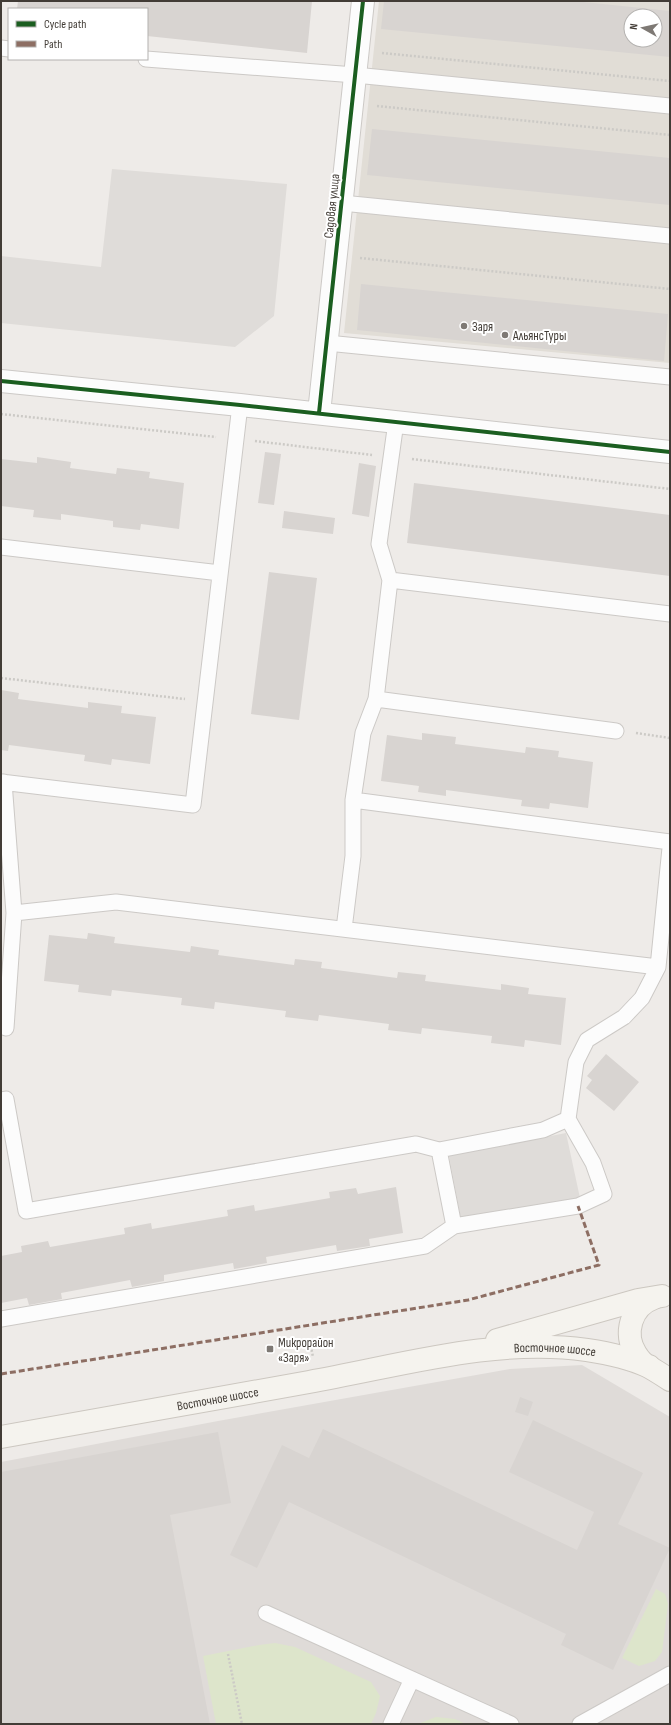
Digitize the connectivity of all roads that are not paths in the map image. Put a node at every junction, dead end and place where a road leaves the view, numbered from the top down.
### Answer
1 (363, 1) edge
2 (148, 59) edge
3 (356, 75) junction
4 (670, 106) edge
5 (342, 203) junction
6 (670, 236) edge
7 (327, 343) junction
8 (670, 377) edge
9 (1, 381) edge
10 (240, 405) junction
11 (320, 414) junction
12 (396, 422) junction
13 (670, 452) edge
14 (1, 547) edge
15 (220, 573) junction
16 (390, 580) junction
17 (670, 614) edge
18 (376, 699) junction
19 (616, 730) road end
20 (3, 782) edge
21 (353, 800) junction
22 (670, 842) edge
23 (670, 848) edge
24 (14, 913) junction
25 (344, 929) junction
26 (658, 967) junction
27 (6, 1028) dead end
28 (1, 1100) edge
29 (568, 1120) junction
30 (439, 1150) junction
31 (454, 1226) junction
32 (666, 1297) edge
33 (1, 1318) edge
34 (434, 1357) junction
35 (646, 1366) junction
36 (670, 1369) edge
37 (670, 1380) edge
38 (1, 1437) edge
39 (266, 1613) dead end
40 (670, 1674) edge
41 (412, 1679) junction
42 (584, 1723) edge
43 (391, 1724) edge
44 (511, 1724) edge

1 - 3 street, Садовая улица
2 - 3 lane
3 - 4 lane
3 - 5 street, Садовая улица
5 - 6 lane
5 - 7 street, Садовая улица
7 - 8 lane
7 - 11 street, Садовая улица
9 - 10 street
10 - 11 street
10 - 15 lane
11 - 12 street
12 - 13 street
12 - 16 lane
14 - 15 lane
15 - 20 lane
16 - 17 lane
16 - 18 lane
18 - 19 lane
18 - 21 lane
20 - 24 lane
21 - 22 lane
21 - 25 lane
23 - 26 lane
24 - 25 lane
24 - 27 lane
25 - 26 lane
26 - 29 lane
28 - 30 lane
29 - 30 lane
29 - 31 lane
30 - 31 lane
31 - 33 lane
32 - 34 main road, Восточное шоссе
32 - 35 main road
34 - 35 main road, Восточное шоссе
34 - 38 main road, Восточное шоссе
35 - 36 main road
35 - 37 main road, Восточное шоссе
39 - 41 lane
40 - 42 lane
41 - 43 lane
41 - 44 lane

